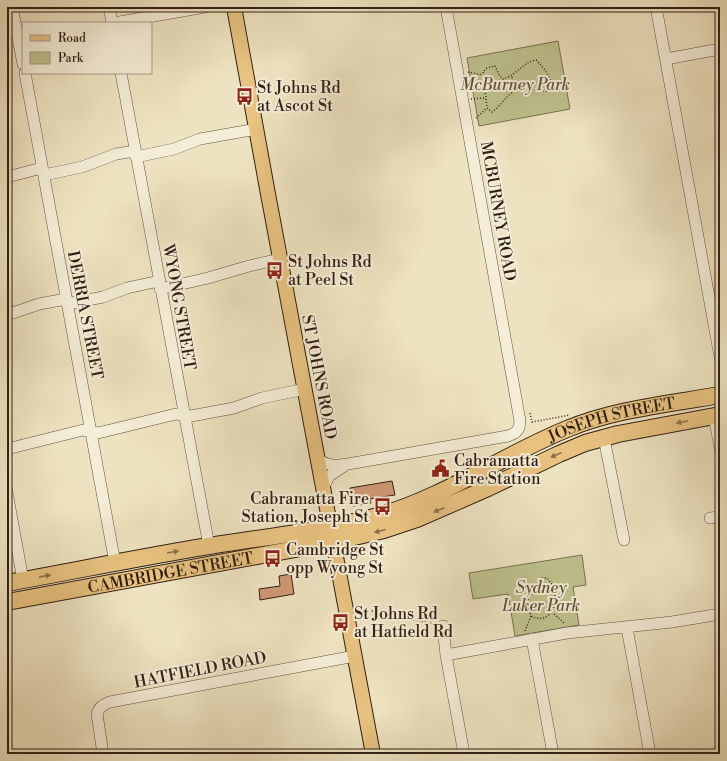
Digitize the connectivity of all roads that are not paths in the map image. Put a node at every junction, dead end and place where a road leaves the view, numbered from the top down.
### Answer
1 (12, 7) edge
2 (109, 7) edge
3 (205, 7) edge
4 (234, 7) edge
5 (446, 7) edge
6 (656, 7) edge
7 (113, 22) edge
8 (119, 22) edge
9 (7, 40) edge
10 (20, 42) edge
11 (720, 49) edge
12 (22, 57) edge
13 (666, 59) junction
14 (25, 74) edge
15 (121, 74) edge
16 (257, 129) junction
17 (136, 154) junction
18 (43, 171) junction
19 (7, 177) edge
20 (280, 259) junction
21 (160, 285) junction
22 (66, 302) junction
23 (7, 315) edge
24 (720, 357) edge
25 (305, 389) junction
26 (720, 395) edge
27 (184, 415) junction
28 (717, 416) edge
29 (91, 432) junction
30 (604, 438) junction
31 (720, 448) edge
32 (7, 449) edge
33 (318, 459) junction
34 (348, 464) junction
35 (323, 489) junction
36 (7, 492) edge
37 (330, 526) junction
38 (624, 540) dead end
39 (333, 542) junction
40 (209, 546) junction
41 (115, 563) junction
42 (23, 580) junction
43 (7, 583) edge
44 (7, 602) edge
45 (720, 614) edge
46 (443, 626) road end
47 (627, 628) junction
48 (528, 640) junction
49 (446, 655) junction
50 (355, 656) junction
51 (103, 754) edge
52 (373, 754) edge
53 (464, 754) edge
54 (553, 754) edge
55 (650, 754) edge

1 - 10 street
2 - 7 street
3 - 8 street
4 - 16 main road, ST JOHNS ROAD
5 - 34 street, MCBURNEY ROAD
6 - 13 street
9 - 10 street
10 - 12 street
11 - 13 street
13 - 24 street
14 - 18 street, DERRIA STREET
15 - 17 street, WYONG STREET
16 - 17 street
16 - 20 main road, ST JOHNS ROAD
17 - 18 street
17 - 21 street, WYONG STREET
18 - 19 street
18 - 22 street, DERRIA STREET
20 - 21 street
20 - 25 main road, ST JOHNS ROAD
21 - 22 street
21 - 27 street, WYONG STREET
22 - 23 street
22 - 29 street, DERRIA STREET
25 - 27 street
25 - 33 main road, ST JOHNS ROAD
26 - 37 highway, JOSEPH STREET
27 - 29 street
27 - 40 street, WYONG STREET
28 -> 30 highway, JOSEPH STREET
28 - 31 street
29 - 32 street
29 - 41 street, DERRIA STREET
30 - 38 street
30 -> 39 highway, JOSEPH STREET
33 - 34 street
33 - 35 main road, ST JOHNS ROAD
34 - 35 street
35 - 37 main road, ST JOHNS ROAD
36 - 42 street
37 - 39 main road, ST JOHNS ROAD
37 - 40 highway, CAMBRIDGE STREET
39 - 44 highway, CAMBRIDGE STREET
39 - 50 main road, ST JOHNS ROAD
41 -> 40 highway, CAMBRIDGE STREET
42 -> 41 highway, CAMBRIDGE STREET
42 - 43 highway, CAMBRIDGE STREET
45 - 47 street
46 - 49 street
47 - 48 street
47 - 55 street
48 - 49 street
48 - 54 street
49 - 53 street
50 - 51 street, HATFIELD ROAD
50 - 52 main road, ST JOHNS ROAD

